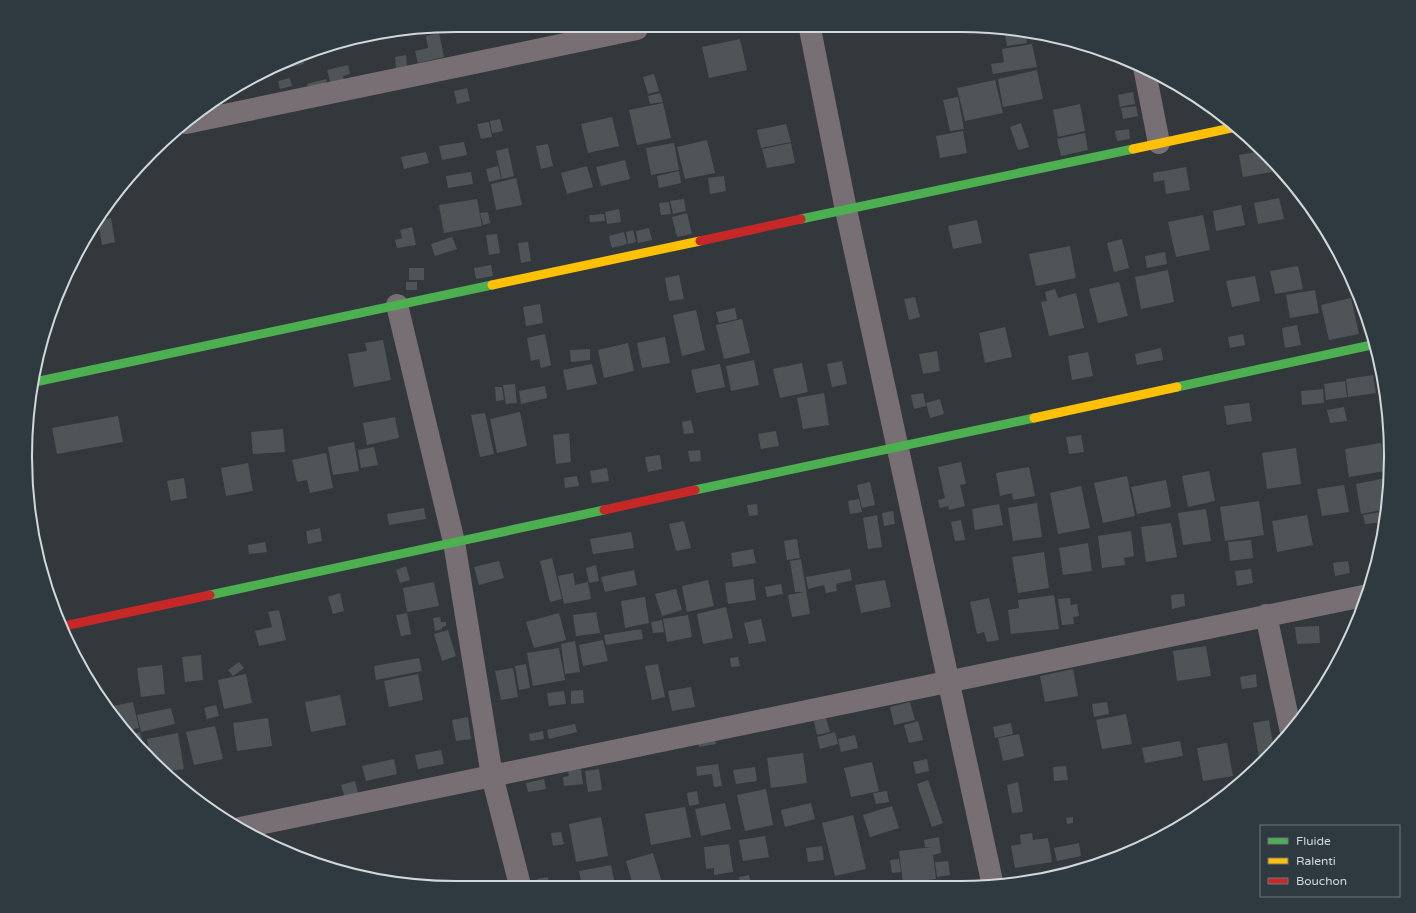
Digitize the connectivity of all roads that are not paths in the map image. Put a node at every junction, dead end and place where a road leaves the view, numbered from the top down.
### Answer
1 (623, 32) edge
2 (811, 32) edge
3 (1146, 75) edge
4 (197, 121) edge
5 (1229, 129) edge
6 (1159, 143) junction
7 (846, 210) junction
8 (397, 305) junction
9 (1369, 345) edge
10 (39, 381) edge
11 (897, 446) junction
12 (454, 542) junction
13 (1360, 597) edge
14 (1266, 616) junction
15 (67, 625) edge
16 (948, 682) junction
17 (1289, 723) edge
18 (492, 776) junction
19 (254, 829) edge
20 (992, 880) edge
21 (519, 881) edge

1 - 4 street
2 - 7 street
3 - 6 street
5 - 6 street
6 - 7 street
7 - 8 street
7 - 11 street
8 - 10 street
8 - 12 street
9 - 11 street
11 - 12 street
11 - 16 street
12 - 15 street
12 - 18 street
13 - 14 street
14 - 16 street
14 - 17 street
16 - 18 street
16 - 20 street
18 - 19 street
18 - 21 street

